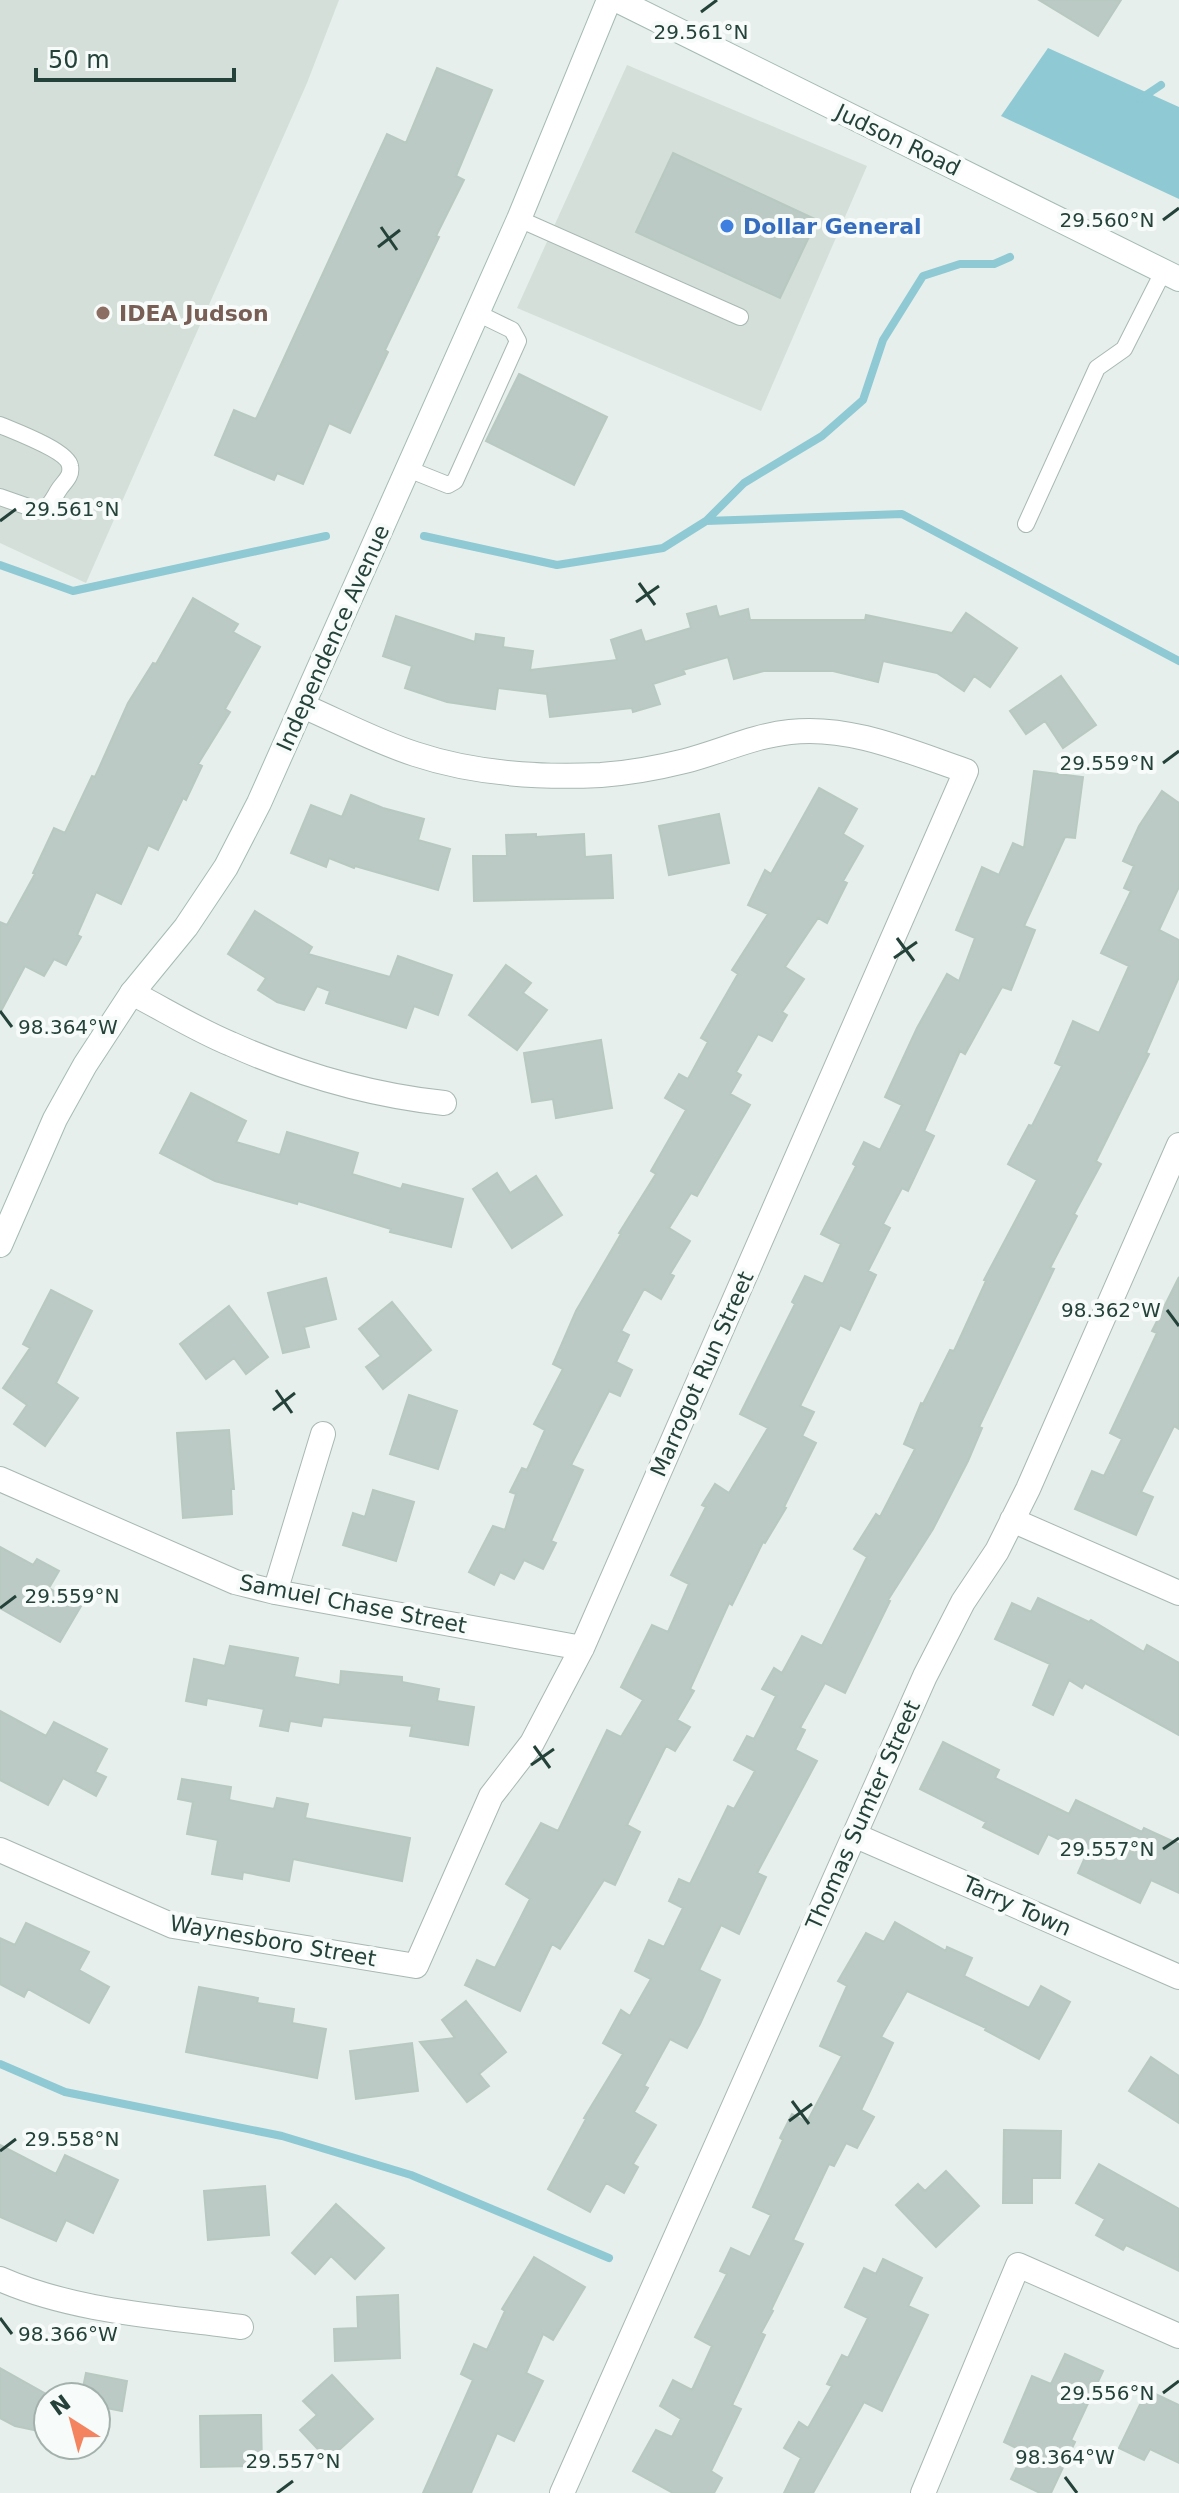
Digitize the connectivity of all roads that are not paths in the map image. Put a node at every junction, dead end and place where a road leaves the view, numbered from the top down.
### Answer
1 (609, 0) edge
2 (617, 0) edge
3 (519, 219) junction
4 (1171, 275) edge
5 (477, 313) junction
6 (740, 317) dead end
7 (0, 425) edge
8 (408, 469) junction
9 (0, 497) edge
10 (1026, 524) dead end
11 (303, 706) junction
12 (132, 993) junction
13 (444, 1103) dead end
14 (1179, 1145) edge
15 (0, 1245) edge
16 (323, 1434) dead end
17 (0, 1479) edge
18 (1012, 1520) junction
19 (275, 1592) junction
20 (1179, 1593) edge
21 (582, 1648) junction
22 (854, 1835) junction
23 (0, 1850) edge
24 (416, 1966) joint
25 (1179, 1977) edge
26 (0, 2279) edge
27 (241, 2327) dead end
28 (1179, 2336) edge
29 (562, 2493) edge
30 (923, 2493) edge

1 - 3 street, Independence Avenue
2 - 4 street, Judson Road
3 - 5 street, Independence Avenue
3 - 6 lane
4 - 10 lane
5 - 8 street, Independence Avenue
5 - 8 lane
7 - 9 lane
8 - 11 street, Independence Avenue
11 - 12 street, Independence Avenue
11 - 21 street, Marrogot Run Street
12 - 13 street
12 - 15 street, Independence Avenue
14 - 18 street, Thomas Sumter Street
16 - 19 street
17 - 19 street, Samuel Chase Street
18 - 20 street
18 - 22 street, Thomas Sumter Street
19 - 21 street, Samuel Chase Street
21 - 24 street, Marrogot Run Street
22 - 25 street, Tarry Town
22 - 29 street, Thomas Sumter Street
23 - 24 street, Waynesboro Street
26 - 27 street
28 - 30 street

